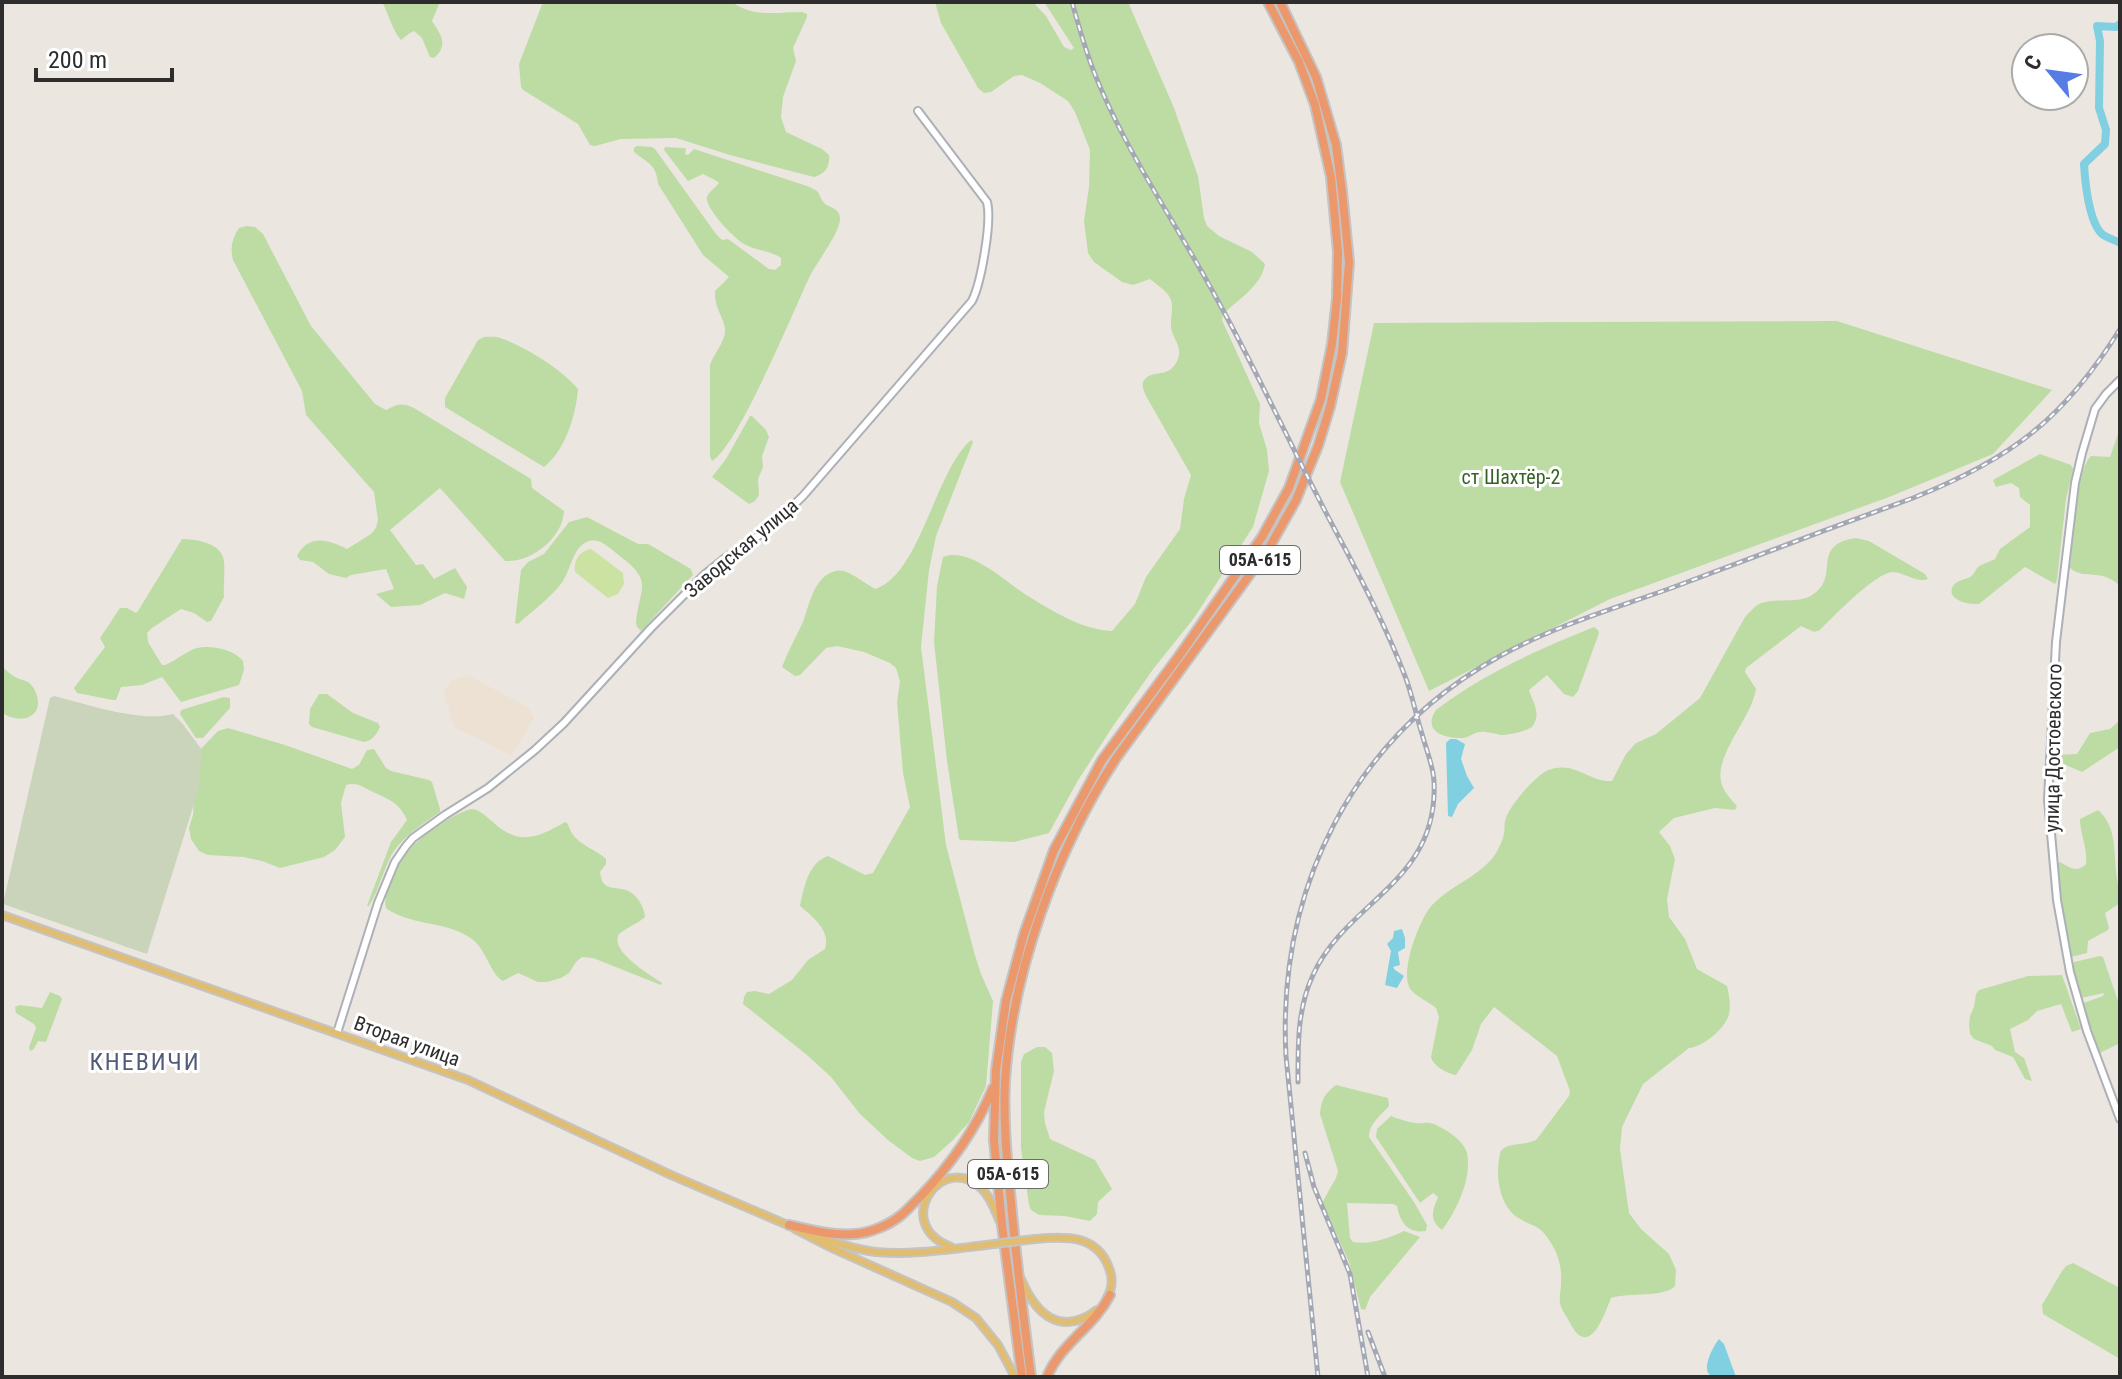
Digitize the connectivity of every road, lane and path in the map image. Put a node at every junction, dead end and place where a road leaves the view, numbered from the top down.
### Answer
1 (1268, 2) edge
2 (1280, 2) edge
3 (918, 111) dead end
4 (2120, 380) edge
5 (2, 915) edge
6 (337, 1033) junction
7 (994, 1083) junction
8 (2120, 1119) edge
9 (789, 1225) junction
10 (1002, 1225) junction
11 (955, 1249) junction
12 (1017, 1268) junction
13 (1110, 1295) junction
14 (1015, 1377) edge
15 (1022, 1377) edge
16 (1031, 1377) edge
17 (1047, 1377) edge

1 - 7 highway, 05А-615
2 - 12 highway, 05А-615
3 - 6 street, Заводская улица
4 - 8 street, улица Достоевского
5 - 6 main road, Вторая улица
6 - 9 main road, Вторая улица
7 - 9 highway
7 - 10 highway, 05А-615
9 - 11 main road
9 - 14 main road
10 - 11 main road
10 - 15 highway, 05А-615
11 - 13 main road, bridge
12 - 13 main road
12 - 16 highway, 05А-615
13 - 17 highway

